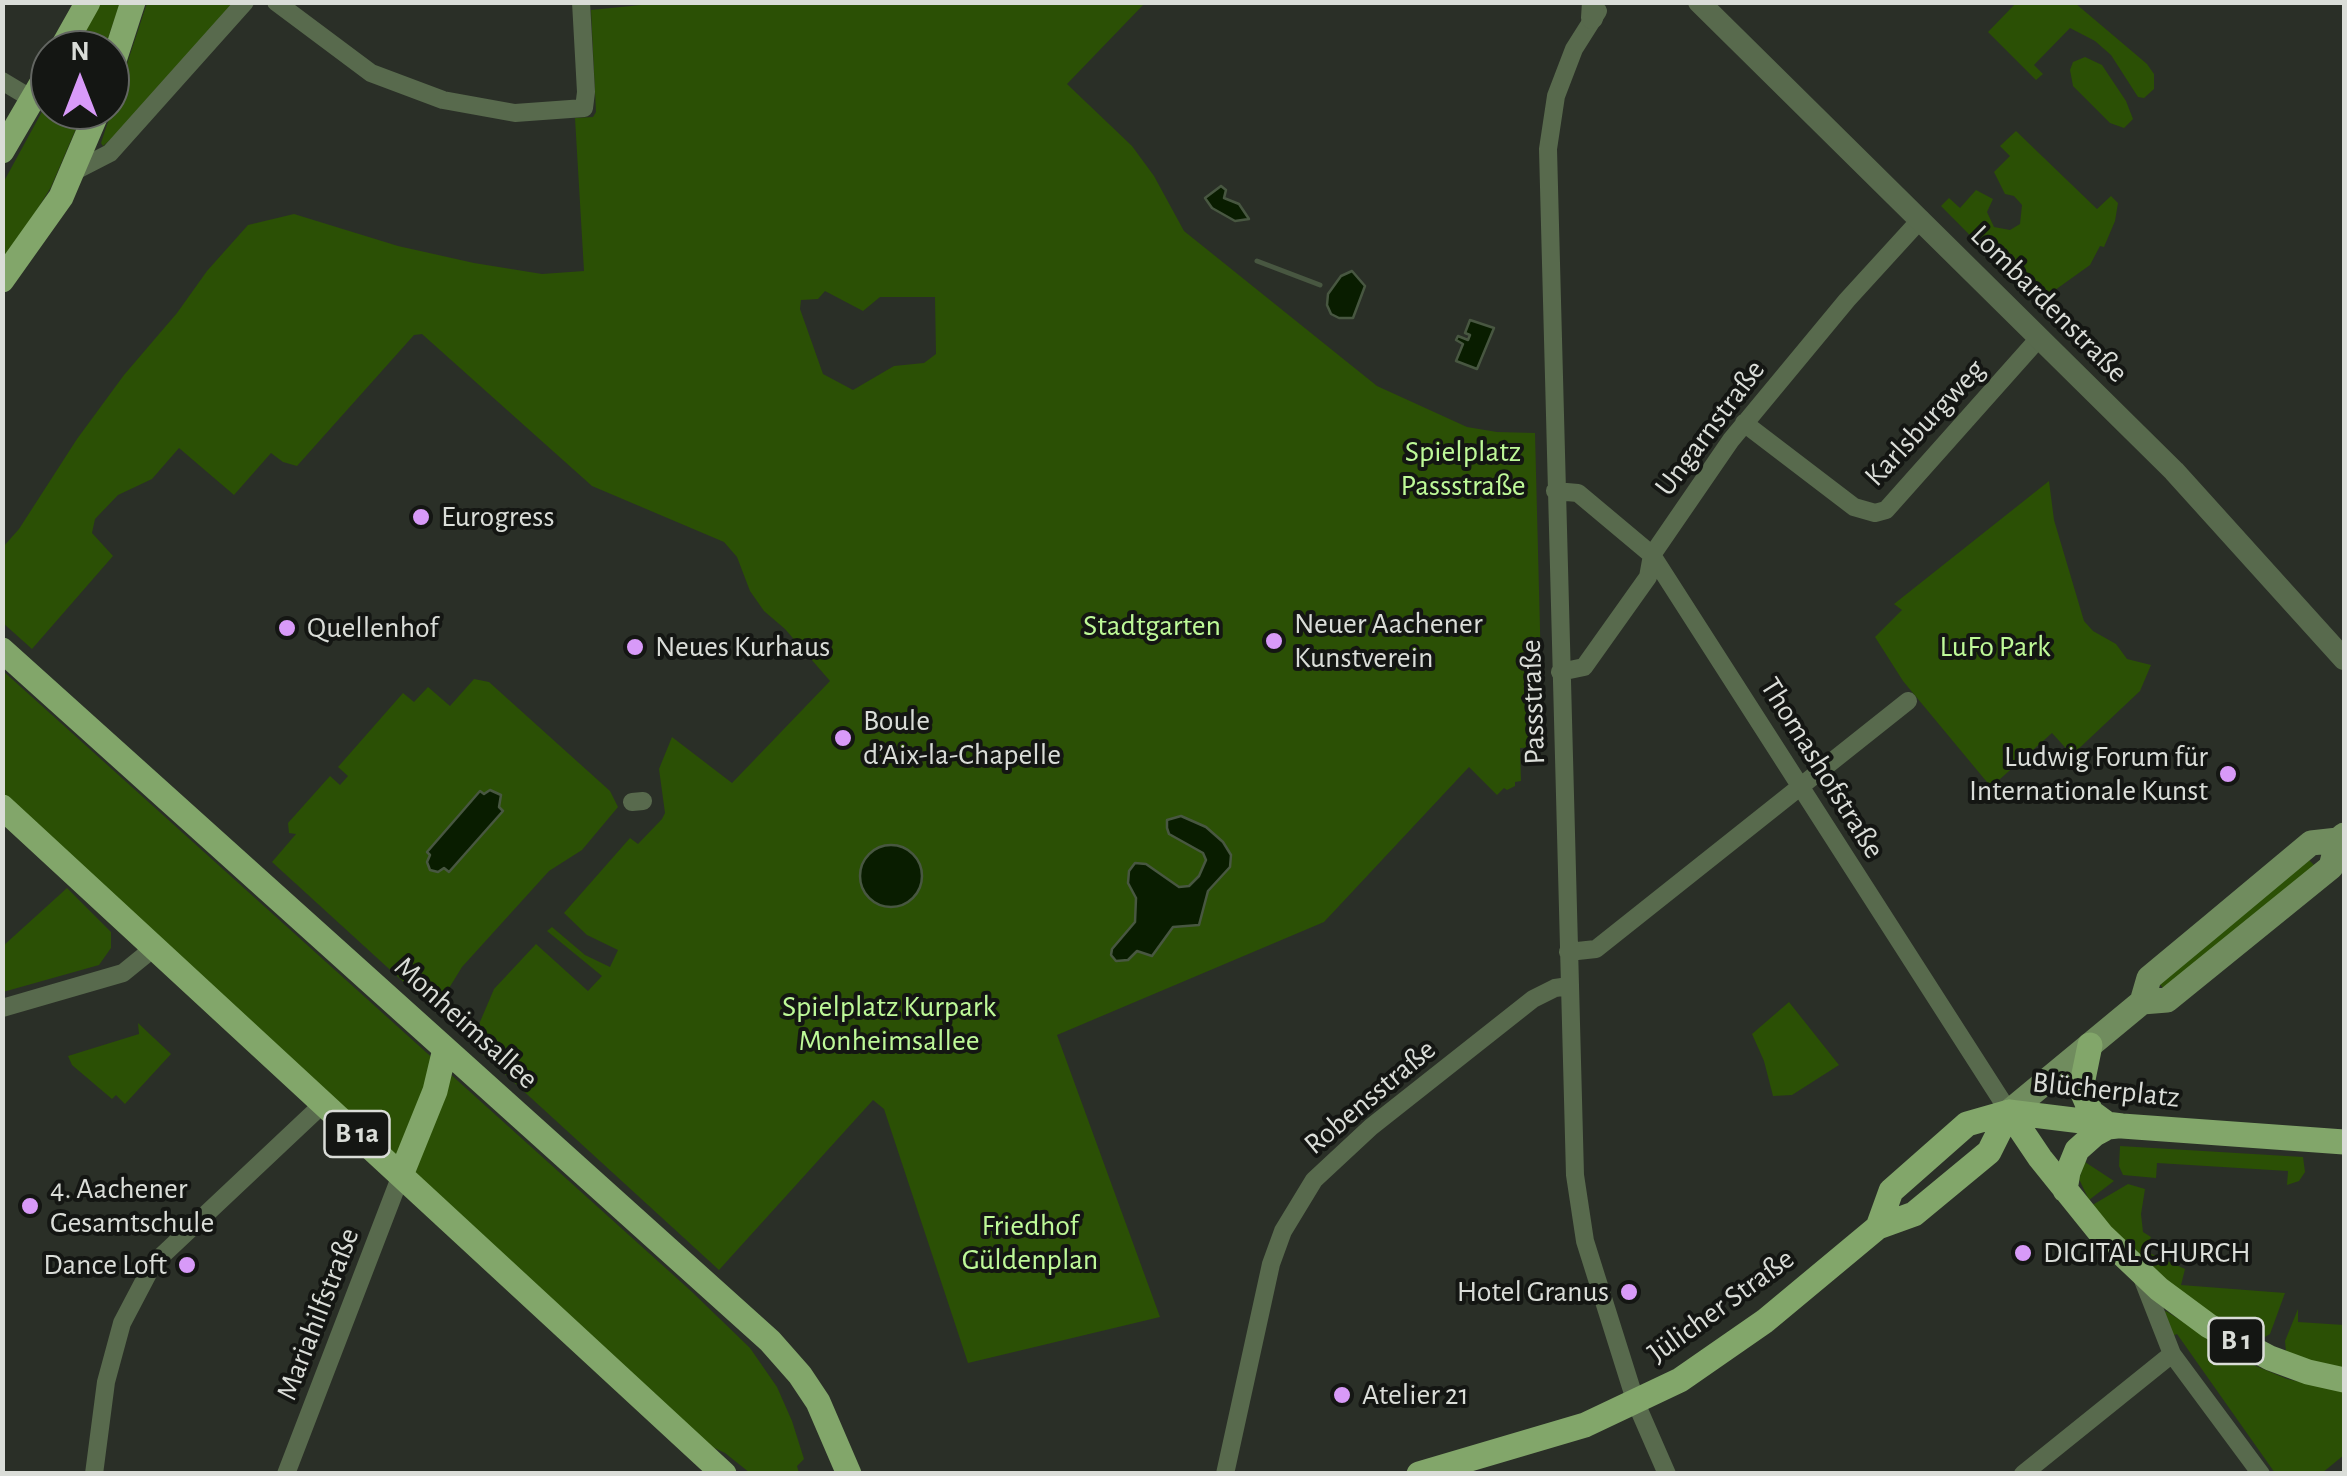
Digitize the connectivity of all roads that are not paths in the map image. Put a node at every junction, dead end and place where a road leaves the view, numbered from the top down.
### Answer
1 (88, 2) edge
2 (133, 2) edge
3 (244, 2) edge
4 (276, 2) edge
5 (581, 2) edge
6 (1699, 2) edge
7 (1596, 8) edge
8 (72, 30) edge
9 (124, 30) edge
10 (2, 81) edge
11 (30, 99) edge
12 (30, 103) edge
13 (90, 130) edge
14 (2, 151) edge
15 (73, 172) junction
16 (1921, 219) junction
17 (2, 280) edge
18 (2040, 337) junction
19 (1744, 423) junction
20 (1555, 491) junction
21 (1652, 555) junction
22 (2, 650) edge
23 (2344, 659) edge
24 (1560, 672) junction
25 (1908, 701) dead end
26 (1801, 786) junction
27 (2, 807) edge
28 (2341, 837) edge
29 (154, 947) junction
30 (1568, 952) junction
31 (1569, 986) junction
32 (2, 1008) edge
33 (2090, 1045) junction
34 (446, 1049) junction
35 (324, 1103) junction
36 (2010, 1112) junction
37 (2114, 1124) junction
38 (2344, 1142) edge
39 (401, 1175) junction
40 (2065, 1190) junction
41 (1878, 1227) junction
42 (2141, 1274) junction
43 (2172, 1354) junction
44 (2344, 1380) edge
45 (1636, 1403) junction
46 (1456, 1469) edge
47 (850, 1472) edge
48 (94, 1474) edge
49 (286, 1474) edge
50 (724, 1474) edge
51 (1225, 1474) edge
52 (1419, 1474) edge
53 (1667, 1474) edge
54 (2023, 1474) edge
55 (2261, 1474) edge

1 - 8 main road
2 - 9 main road
3 - 15 street
4 - 5 street
6 - 16 street, Lombardenstraße
7 - 20 street, Passstraße
10 - 11 street
12 - 14 main road
13 - 15 main road
15 - 17 main road
16 - 18 street, Lombardenstraße
16 - 19 street, Ungarnstraße
18 - 19 street, Karlsburgweg
18 - 23 street, Lombardenstraße
19 - 21 street, Ungarnstraße
20 - 21 street, Thomashofstraße
20 - 24 street, Passstraße
21 - 24 street, Ungarnstraße
21 - 26 street, Thomashofstraße
22 - 34 main road, Monheimsallee
24 - 30 street, Passstraße
25 - 26 street
26 - 30 street
26 - 36 street, Thomashofstraße
27 - 29 main road, B 1a
28 - 33 main road, Jülicher Straße
29 - 32 street
29 - 35 main road, B 1a
30 - 31 street, Passstraße
31 - 45 street, Passstraße
31 - 51 street, Robensstraße
33 - 36 main road, Jülicher Straße
33 - 37 main road
34 - 39 main road
34 - 47 main road, Monheimsallee
35 - 39 main road, B 1a
35 - 48 street
36 - 37 main road, Blücherplatz
36 - 40 main road, Blücherplatz / B 1
36 - 41 main road, Jülicher Straße
36 - 41 main road, Jülicher Straße
37 - 38 main road, Blücherplatz
37 - 40 main road
39 - 49 street, Mariahilfstraße
39 - 50 main road, B 1a
40 - 42 main road, Blücherplatz / B 1
41 - 45 main road, Jülicher Straße
42 - 43 street, Blücherplatz
42 - 44 main road, Blücherplatz / B 1
43 - 54 street
43 - 55 street, Blücherplatz
45 - 46 main road, Jülicher Straße
45 - 53 street, Passstraße
46 - 52 main road, Jülicher Straße

